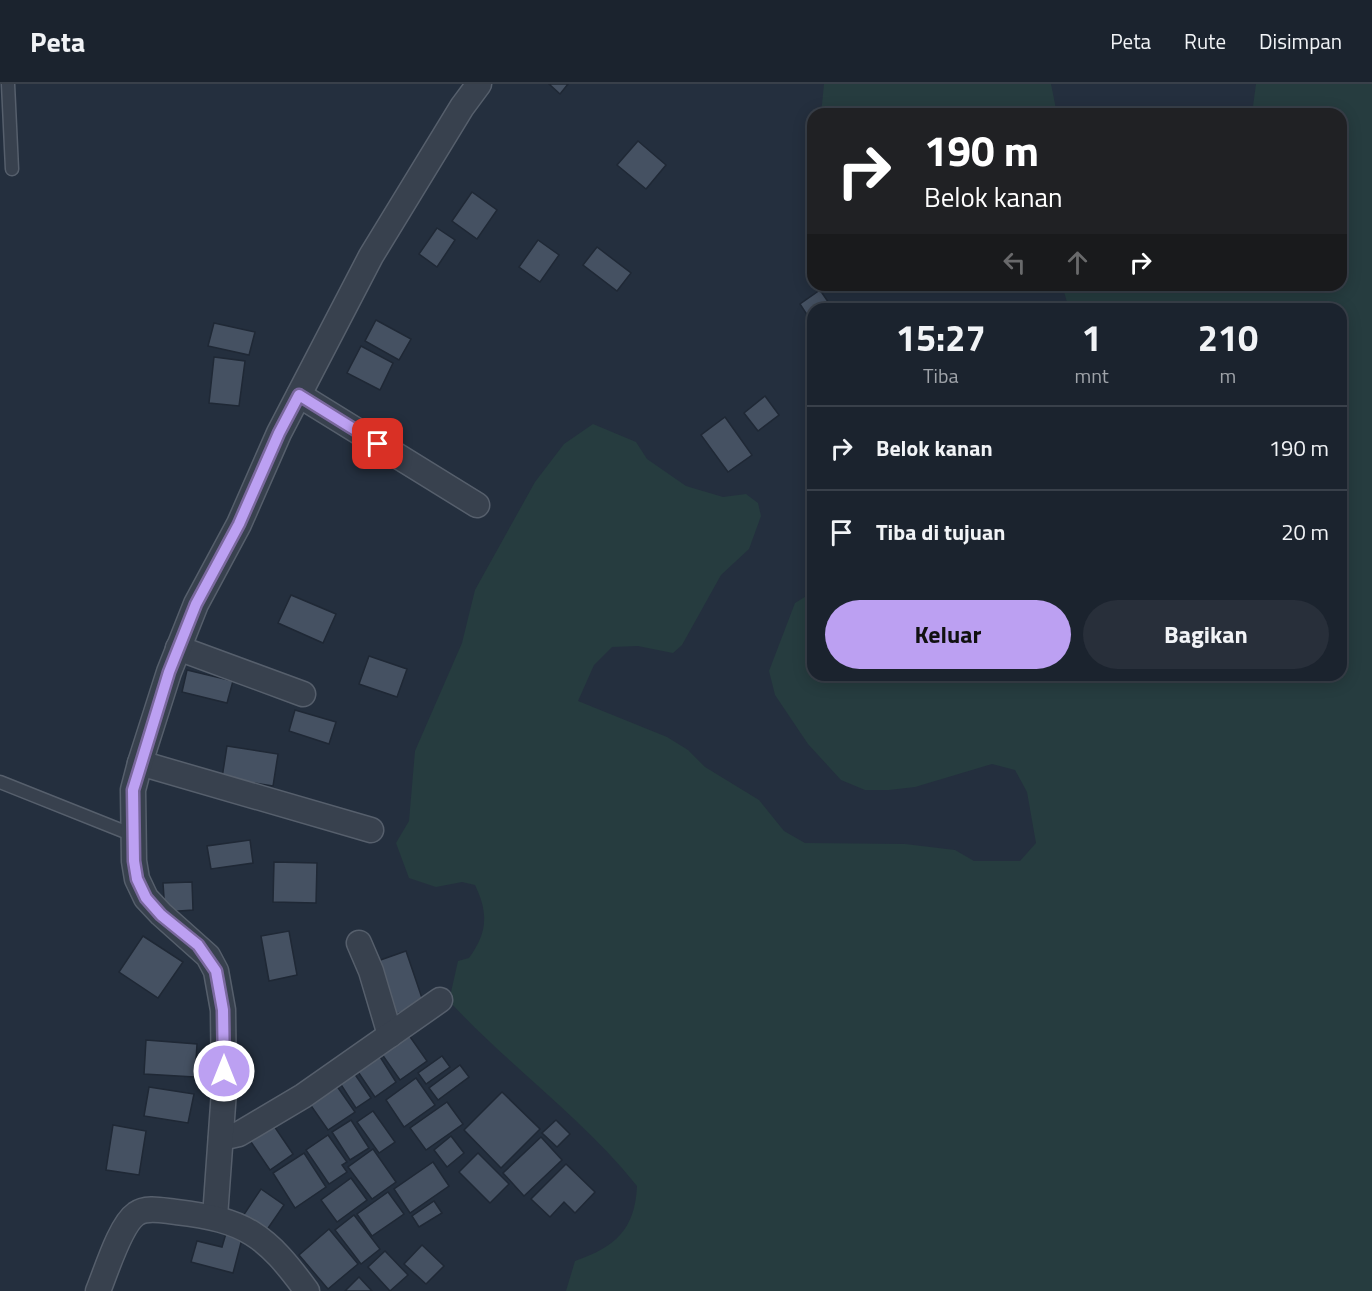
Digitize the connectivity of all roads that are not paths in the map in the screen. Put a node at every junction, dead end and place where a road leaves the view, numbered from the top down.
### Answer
1 (8, 84) edge
2 (479, 84) edge
3 (12, 169) dead end
4 (299, 395) junction
5 (477, 505) dead end
6 (178, 648) junction
7 (303, 694) dead end
8 (140, 763) junction
9 (0, 782) edge
10 (371, 830) dead end
11 (133, 836) junction
12 (359, 944) dead end
13 (440, 1000) dead end
14 (390, 1035) junction
15 (221, 1138) junction
16 (215, 1217) junction
17 (98, 1291) edge
18 (307, 1291) edge

1 - 3 lane
2 - 4 street
4 - 5 street
4 - 6 street
6 - 7 street
6 - 8 street
8 - 10 street
8 - 11 street
9 - 11 lane
11 - 15 street
12 - 14 street
13 - 14 street
14 - 15 street
15 - 16 street
16 - 17 street
16 - 18 street

